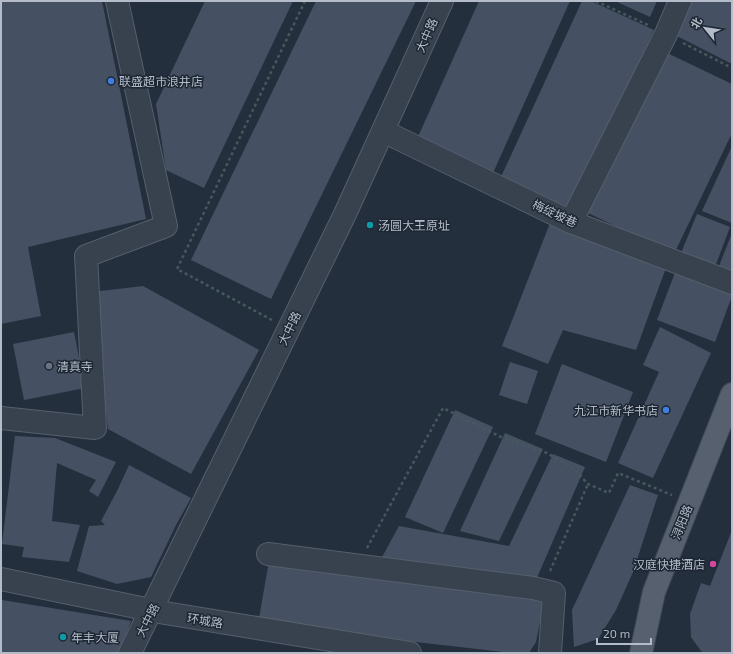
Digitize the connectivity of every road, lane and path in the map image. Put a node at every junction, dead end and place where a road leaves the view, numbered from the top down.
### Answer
1 (117, 1) edge
2 (305, 1) edge
3 (442, 1) edge
4 (680, 1) edge
5 (383, 131) junction
6 (571, 222) junction
7 (732, 282) edge
8 (288, 329) junction
9 (732, 394) edge
10 (1, 418) edge
11 (588, 484) junction
12 (690, 501) junction
13 (268, 554) dead end
14 (358, 565) junction
15 (1, 579) edge
16 (542, 590) junction
17 (152, 610) junction
18 (130, 653) edge
19 (410, 653) edge
20 (550, 653) edge
21 (641, 653) edge

1 - 10 street
2 - 8 path
3 - 5 street, 大中路
4 - 6 street
5 - 6 street, 梅绽坡巷
5 - 8 street, 大中路
6 - 7 street, 梅绽坡巷
8 - 17 street, 大中路
9 - 12 main road, 浔阳路
11 - 12 path
11 - 14 path
11 - 16 path
12 - 21 main road, 浔阳路
13 - 14 street
14 - 16 street
15 - 17 street, 环城路
16 - 20 street
17 - 18 street, 大中路
17 - 19 street, 环城路

